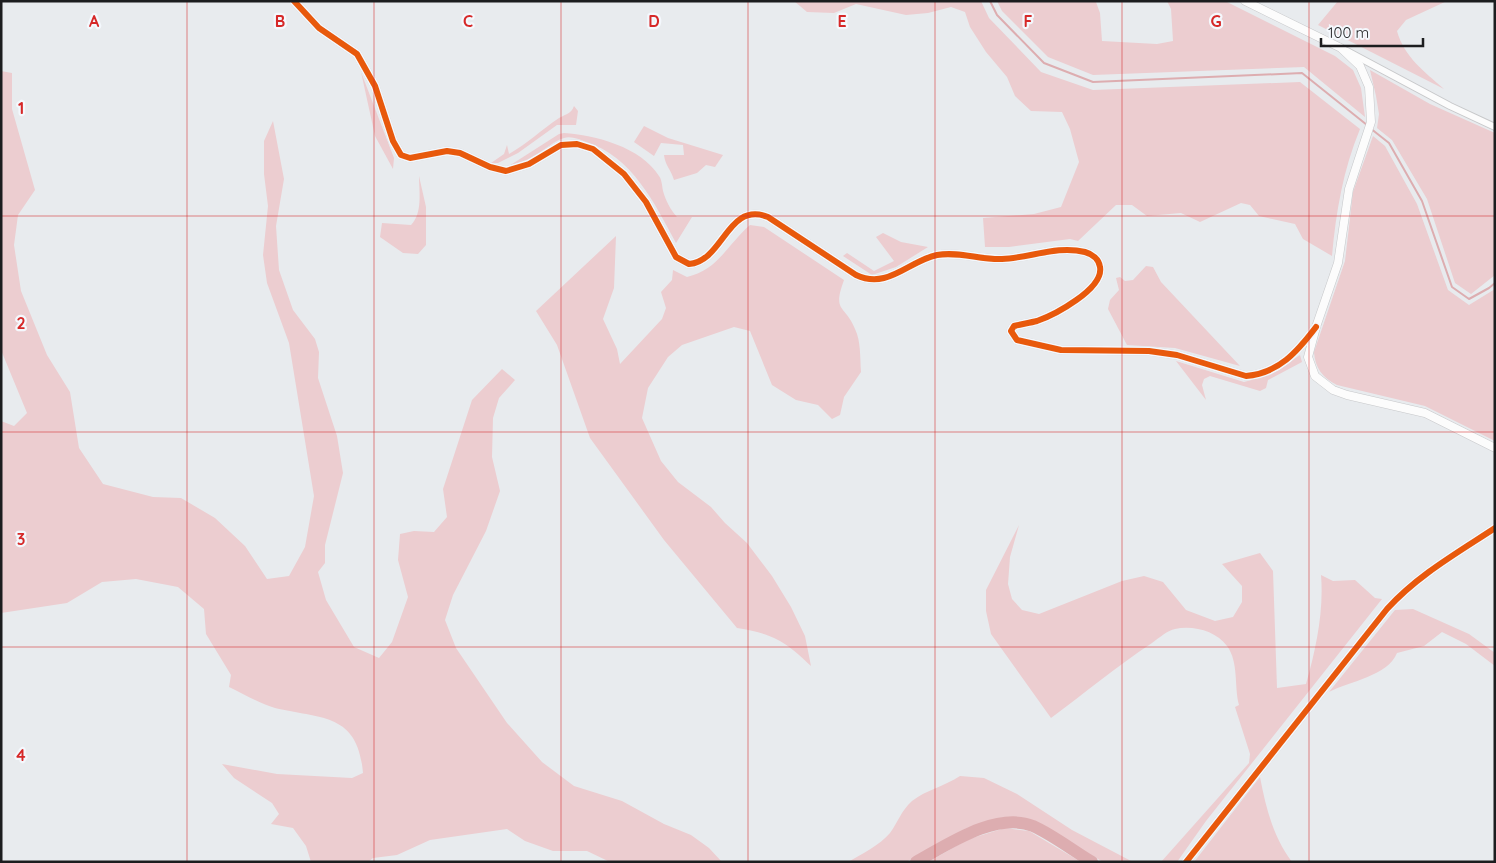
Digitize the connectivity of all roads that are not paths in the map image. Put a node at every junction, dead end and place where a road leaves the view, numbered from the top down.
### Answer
1 (294, 1) edge
2 (1245, 1) edge
3 (1341, 48) junction
4 (1495, 127) edge
5 (1316, 327) junction
6 (1495, 448) edge
7 (1495, 528) edge
8 (1186, 862) edge

1 - 5 street
2 - 3 street
3 - 4 street
3 - 5 street
5 - 6 street
7 - 8 street

